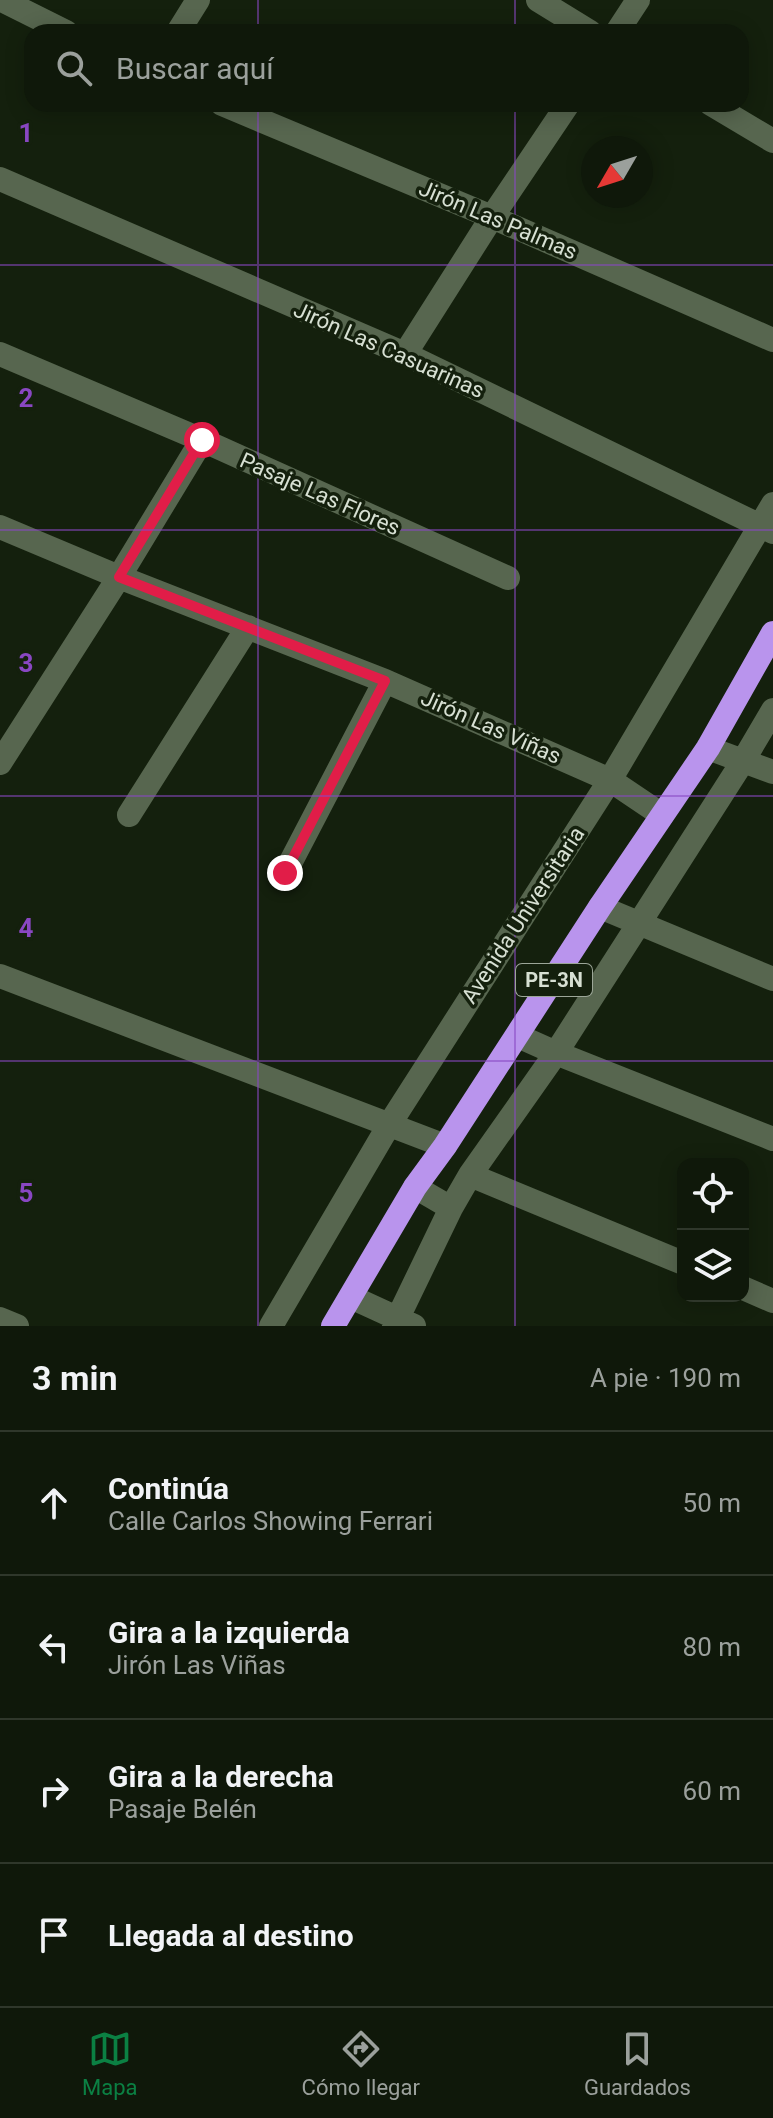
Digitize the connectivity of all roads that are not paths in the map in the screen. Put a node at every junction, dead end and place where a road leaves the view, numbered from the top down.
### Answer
1 (2, 0) edge
2 (198, 0) edge
3 (538, 0) edge
4 (638, 0) edge
5 (50, 24) edge
6 (183, 24) edge
7 (577, 24) edge
8 (622, 24) edge
9 (241, 112) edge
10 (563, 112) edge
11 (724, 112) edge
12 (773, 141) edge
13 (0, 179) edge
14 (492, 217) junction
15 (773, 340) edge
16 (0, 354) edge
17 (405, 354) junction
18 (202, 440) junction
19 (773, 504) edge
20 (0, 527) edge
21 (766, 529) edge
22 (119, 577) junction
23 (508, 578) dead end
24 (248, 627) junction
25 (773, 633) edge
26 (385, 681) junction
27 (773, 710) edge
28 (708, 748) junction
29 (743, 761) junction
30 (0, 763) edge
31 (773, 772) edge
32 (610, 780) junction
33 (129, 815) dead end
34 (662, 815) junction
35 (285, 873) dead end
36 (600, 907) junction
37 (638, 924) junction
38 (0, 976) edge
39 (773, 979) edge
40 (518, 1036) junction
41 (556, 1053) junction
42 (389, 1125) junction
43 (773, 1139) edge
44 (445, 1146) junction
45 (470, 1175) junction
46 (415, 1187) junction
47 (451, 1208) junction
48 (677, 1261) edge
49 (749, 1291) edge
50 (351, 1297) junction
51 (773, 1301) edge
52 (0, 1319) edge
53 (402, 1324) edge
54 (17, 1326) edge
55 (271, 1326) edge
56 (333, 1326) edge

1 - 5 street
2 - 6 street
3 - 7 street
4 - 8 street
9 - 14 street, Jirón Las Palmas
10 - 14 street
11 - 12 street
13 - 17 street, Jirón Las Casuarinas
14 - 15 street, Jirón Las Palmas
14 - 17 street
16 - 18 street, Pasaje Las Flores
17 - 21 street, Jirón Las Casuarinas
18 - 22 street
18 - 23 street, Pasaje Las Flores
19 - 21 street, Avenida Universitaria
20 - 22 street, Jirón Las Viñas
21 - 32 street, Avenida Universitaria
22 - 24 street, Jirón Las Viñas
22 - 30 street
24 - 26 street, Jirón Las Viñas
24 - 33 street
25 - 28 highway, PE-3N
26 - 32 street, Jirón Las Viñas
26 - 35 street
27 - 29 street
28 - 29 street
28 - 34 highway, PE-3N
29 - 31 street
29 - 37 street
32 - 34 street, Jirón Las Viñas
32 - 42 street, Avenida Universitaria
34 - 36 highway, PE-3N
36 - 37 street
36 - 40 highway, PE-3N
37 - 39 street
37 - 41 street
38 - 42 street
40 - 41 street
40 - 44 highway, PE-3N
41 - 43 street
41 - 45 street
42 - 44 street
42 - 55 street, Avenida Universitaria
44 - 46 highway, PE-3N
45 - 47 street
45 - 48 street
46 - 47 street
46 - 50 highway, PE-3N
47 - 53 street
49 - 51 street
50 - 53 street
50 - 56 highway, PE-3N
52 - 54 street

